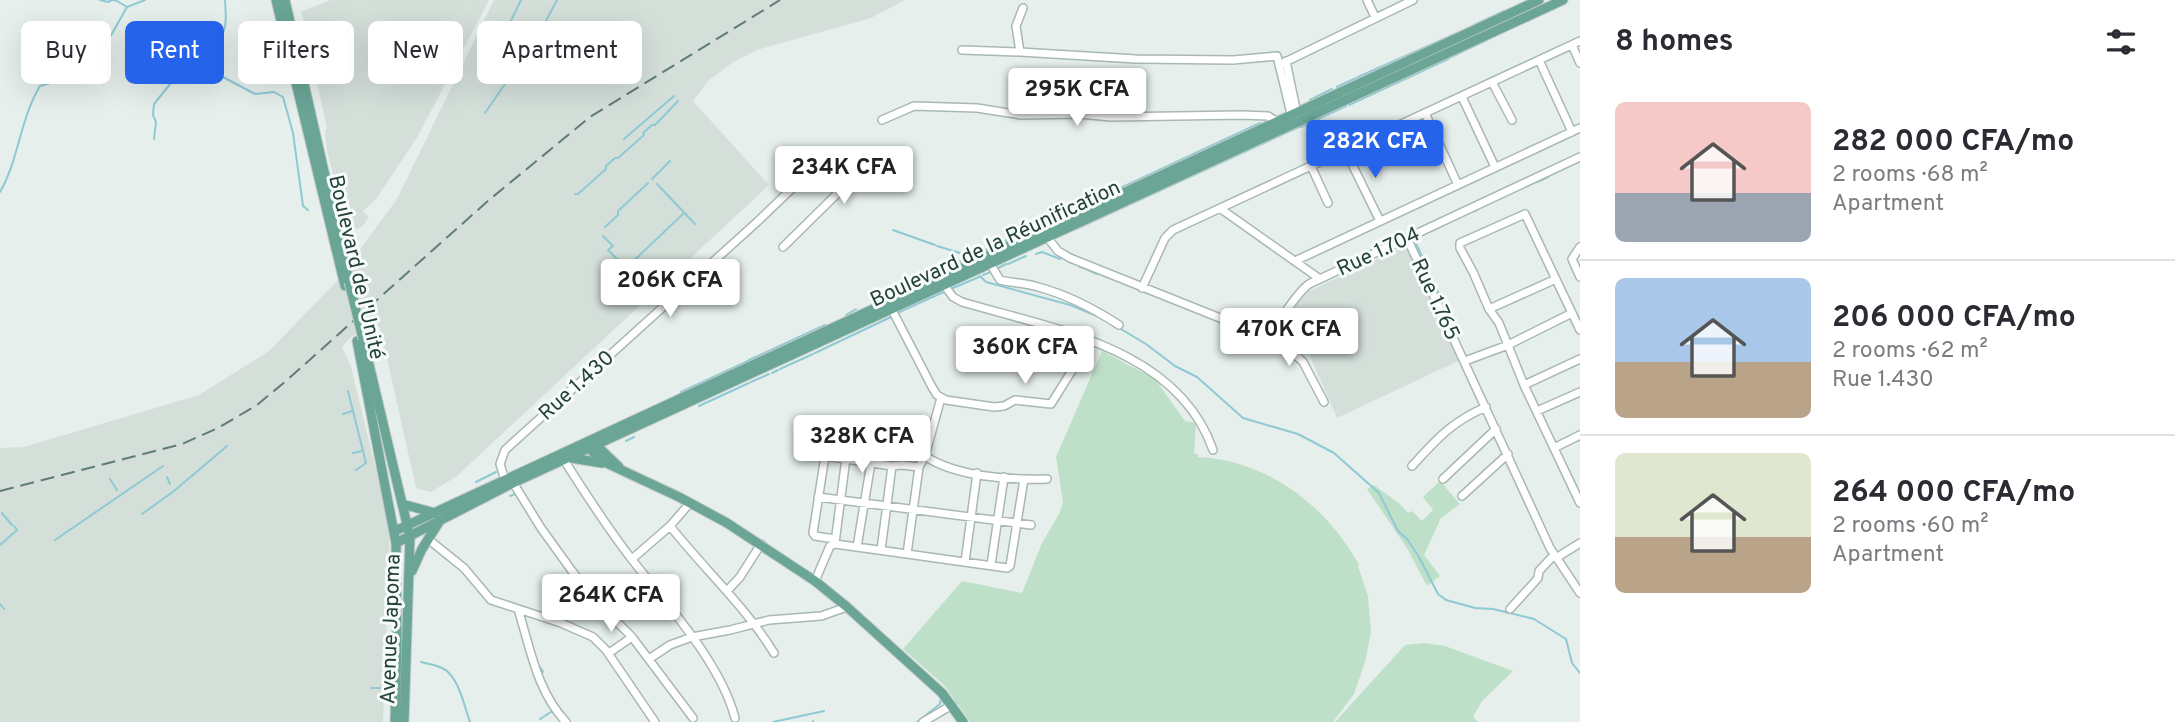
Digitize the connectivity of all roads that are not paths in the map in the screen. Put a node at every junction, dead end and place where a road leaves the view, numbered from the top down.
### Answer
1 (276, 0) edge
2 (285, 0) edge
3 (1367, 0) edge
4 (1413, 0) edge
5 (1539, 0) edge
6 (1563, 0) edge
7 (1023, 8) dead end
8 (1375, 17) junction
9 (1580, 41) edge
10 (1572, 45) junction
11 (962, 50) dead end
12 (1020, 52) junction
13 (1539, 60) junction
14 (1283, 63) junction
15 (1580, 63) edge
16 (1492, 82) junction
17 (1462, 97) junction
18 (1425, 113) junction
19 (1295, 119) junction
20 (882, 120) dead end
21 (1512, 120) dead end
22 (1277, 122) junction
23 (1576, 130) edge
24 (1345, 150) junction
25 (1577, 159) edge
26 (1311, 166) junction
27 (1495, 167) junction
28 (1580, 167) edge
29 (1458, 185) junction
30 (1328, 204) dead end
31 (1221, 209) junction
32 (1380, 221) junction
33 (1045, 234) junction
34 (1407, 238) junction
35 (783, 247) dead end
36 (1580, 247) edge
37 (1295, 261) junction
38 (991, 264) junction
39 (1580, 277) edge
40 (1320, 279) junction
41 (1556, 279) junction
42 (942, 282) junction
43 (347, 284) junction
44 (1142, 288) junction
45 (890, 306) junction
46 (1489, 309) junction
47 (1572, 313) junction
48 (1119, 325) dead end
49 (1580, 330) edge
50 (1255, 332) junction
51 (360, 340) junction
52 (1091, 340) junction
53 (1508, 345) junction
54 (1580, 359) edge
55 (1465, 361) junction
56 (1524, 384) junction
57 (1580, 391) edge
58 (942, 398) junction
59 (1324, 402) dead end
60 (1486, 407) junction
61 (1537, 411) junction
62 (1496, 429) junction
63 (1580, 435) edge
64 (615, 436) junction
65 (590, 444) junction
66 (1554, 448) junction
67 (1213, 450) dead end
68 (1508, 454) junction
69 (925, 456) junction
70 (846, 458) junction
71 (566, 459) junction
72 (609, 462) junction
73 (871, 463) junction
74 (892, 466) junction
75 (1412, 466) dead end
76 (919, 467) junction
77 (978, 473) junction
78 (1004, 477) junction
79 (1443, 479) dead end
80 (509, 480) junction
81 (1024, 480) junction
82 (1047, 480) dead end
83 (1462, 496) dead end
84 (818, 497) junction
85 (840, 500) junction
86 (690, 503) junction
87 (864, 503) junction
88 (1580, 503) edge
89 (402, 504) junction
90 (887, 506) junction
91 (913, 509) junction
92 (439, 515) junction
93 (971, 517) junction
94 (996, 520) junction
95 (1017, 523) junction
96 (1031, 525) dead end
97 (670, 526) junction
98 (394, 531) junction
99 (409, 531) junction
100 (428, 539) junction
101 (835, 541) junction
102 (396, 543) junction
103 (1580, 543) edge
104 (761, 544) junction
105 (857, 547) junction
106 (881, 550) junction
107 (907, 554) junction
108 (1555, 556) junction
109 (632, 559) junction
110 (965, 562) junction
111 (991, 565) junction
112 (815, 581) junction
113 (408, 582) junction
114 (727, 591) junction
115 (1580, 593) edge
116 (847, 607) junction
117 (518, 609) junction
118 (1510, 609) dead end
119 (756, 624) junction
120 (632, 637) junction
121 (692, 637) junction
122 (402, 647) junction
123 (609, 653) junction
124 (774, 653) dead end
125 (649, 659) junction
126 (951, 705) junction
127 (694, 718) dead end
128 (735, 718) dead end
129 (395, 722) edge
130 (404, 722) edge
131 (566, 722) edge
132 (655, 722) edge
133 (923, 722) edge
134 (963, 722) edge

1 - 43 main road, Boulevard de l'Unité
2 - 43 main road, Boulevard de l'Unité
3 - 8 street
4 - 8 street
5 - 19 main road
6 - 19 main road, Boulevard de la Réunification
7 - 12 street
8 - 14 street
9 - 10 street
10 - 13 street
10 - 15 street
11 - 12 street
12 - 14 street
13 - 16 street
13 - 23 street
14 - 19 street
16 - 17 street
16 - 21 street
17 - 18 street
17 - 27 street
18 - 24 street
18 - 29 street
19 - 22 main road
19 - 33 main road, Boulevard de la Réunification
20 - 22 street
22 - 33 main road
23 - 27 street
24 - 26 street
24 - 32 street
25 - 28 street
25 - 34 street, Rue 1.704
26 - 30 street
26 - 31 street
27 - 29 street
29 - 32 street
31 - 37 street
31 - 44 street
32 - 37 street
33 - 38 main road, Boulevard de la Réunification
33 - 42 main road
33 - 44 street
34 - 40 street, Rue 1.704
34 - 55 street, Rue 1.765
35 - 80 street, Rue 1.430
36 - 39 street
37 - 40 street
38 - 42 main road, Boulevard de la Réunification
38 - 48 street
40 - 50 street, Rue 1.704
41 - 46 street
41 - 46 street
41 - 47 street
42 - 45 main road, Boulevard de la Réunification
42 - 52 street
43 - 51 main road, Boulevard de l'Unité, bridge
44 - 50 street
45 - 58 street
45 - 64 main road, Boulevard de la Réunification
45 - 65 main road
46 - 53 street
47 - 49 street
47 - 53 street
50 - 59 street
51 - 89 main road, Boulevard de l'Unité
51 - 98 main road, Boulevard de l'Unité
52 - 58 street
52 - 67 street
53 - 55 street
53 - 56 street
54 - 56 street
55 - 60 street, Rue 1.765
56 - 61 street
57 - 61 street
58 - 69 street
60 - 62 street, Rue 1.765
60 - 75 street
61 - 66 street
62 - 68 street, Rue 1.765
62 - 79 street
63 - 66 street
64 - 65 main road, Boulevard de la Réunification
64 - 72 main road
65 - 71 main road, Boulevard de la Réunification
65 - 72 main road
65 - 80 main road
66 - 88 street
68 - 83 street
68 - 108 street, Rue 1.765
69 - 76 street
69 - 77 street
70 - 73 street
70 - 84 street
70 - 85 street
71 - 72 main road
71 - 80 main road, Boulevard de la Réunification
71 - 109 street
72 - 86 main road
73 - 74 street
73 - 87 street
74 - 76 street
74 - 90 street
76 - 91 street
77 - 78 street
77 - 93 street
78 - 81 street
78 - 94 street
80 - 92 main road, Boulevard de la Réunification
80 - 120 street
81 - 82 street
81 - 95 street
84 - 85 street
84 - 101 street
85 - 87 street
85 - 101 street
86 - 97 street
86 - 104 main road
87 - 90 street
87 - 105 street
89 - 92 main road
89 - 99 main road, Boulevard de l'Unité
90 - 91 street
90 - 106 street
91 - 93 street
91 - 107 street
92 - 99 main road, Boulevard de la Réunification
92 - 100 main road
93 - 94 street
93 - 110 street
94 - 95 street
94 - 111 street
95 - 96 street
95 - 111 street
97 - 109 street
97 - 114 street
98 - 99 main road
98 - 102 main road, Boulevard de l'Unité
99 - 102 main road
99 - 113 main road, Avenue Japoma
100 - 113 main road
100 - 117 street
101 - 105 street
101 - 112 street
102 - 122 main road, Avenue Japoma
103 - 108 street
104 - 112 main road
104 - 114 street
105 - 106 street
106 - 107 street
107 - 110 street
108 - 115 street, Rue 1.765
108 - 118 street
109 - 121 street
110 - 111 street
112 - 116 main road
113 - 122 main road, Avenue Japoma
114 - 119 street
116 - 119 street
116 - 126 main road
117 - 123 street
117 - 131 street
119 - 121 street
119 - 124 street
120 - 123 street
120 - 125 street
121 - 125 street
121 - 128 street
122 - 129 main road, Avenue Japoma
122 - 130 main road, Avenue Japoma
123 - 132 street
125 - 127 street
126 - 133 street
126 - 134 main road

